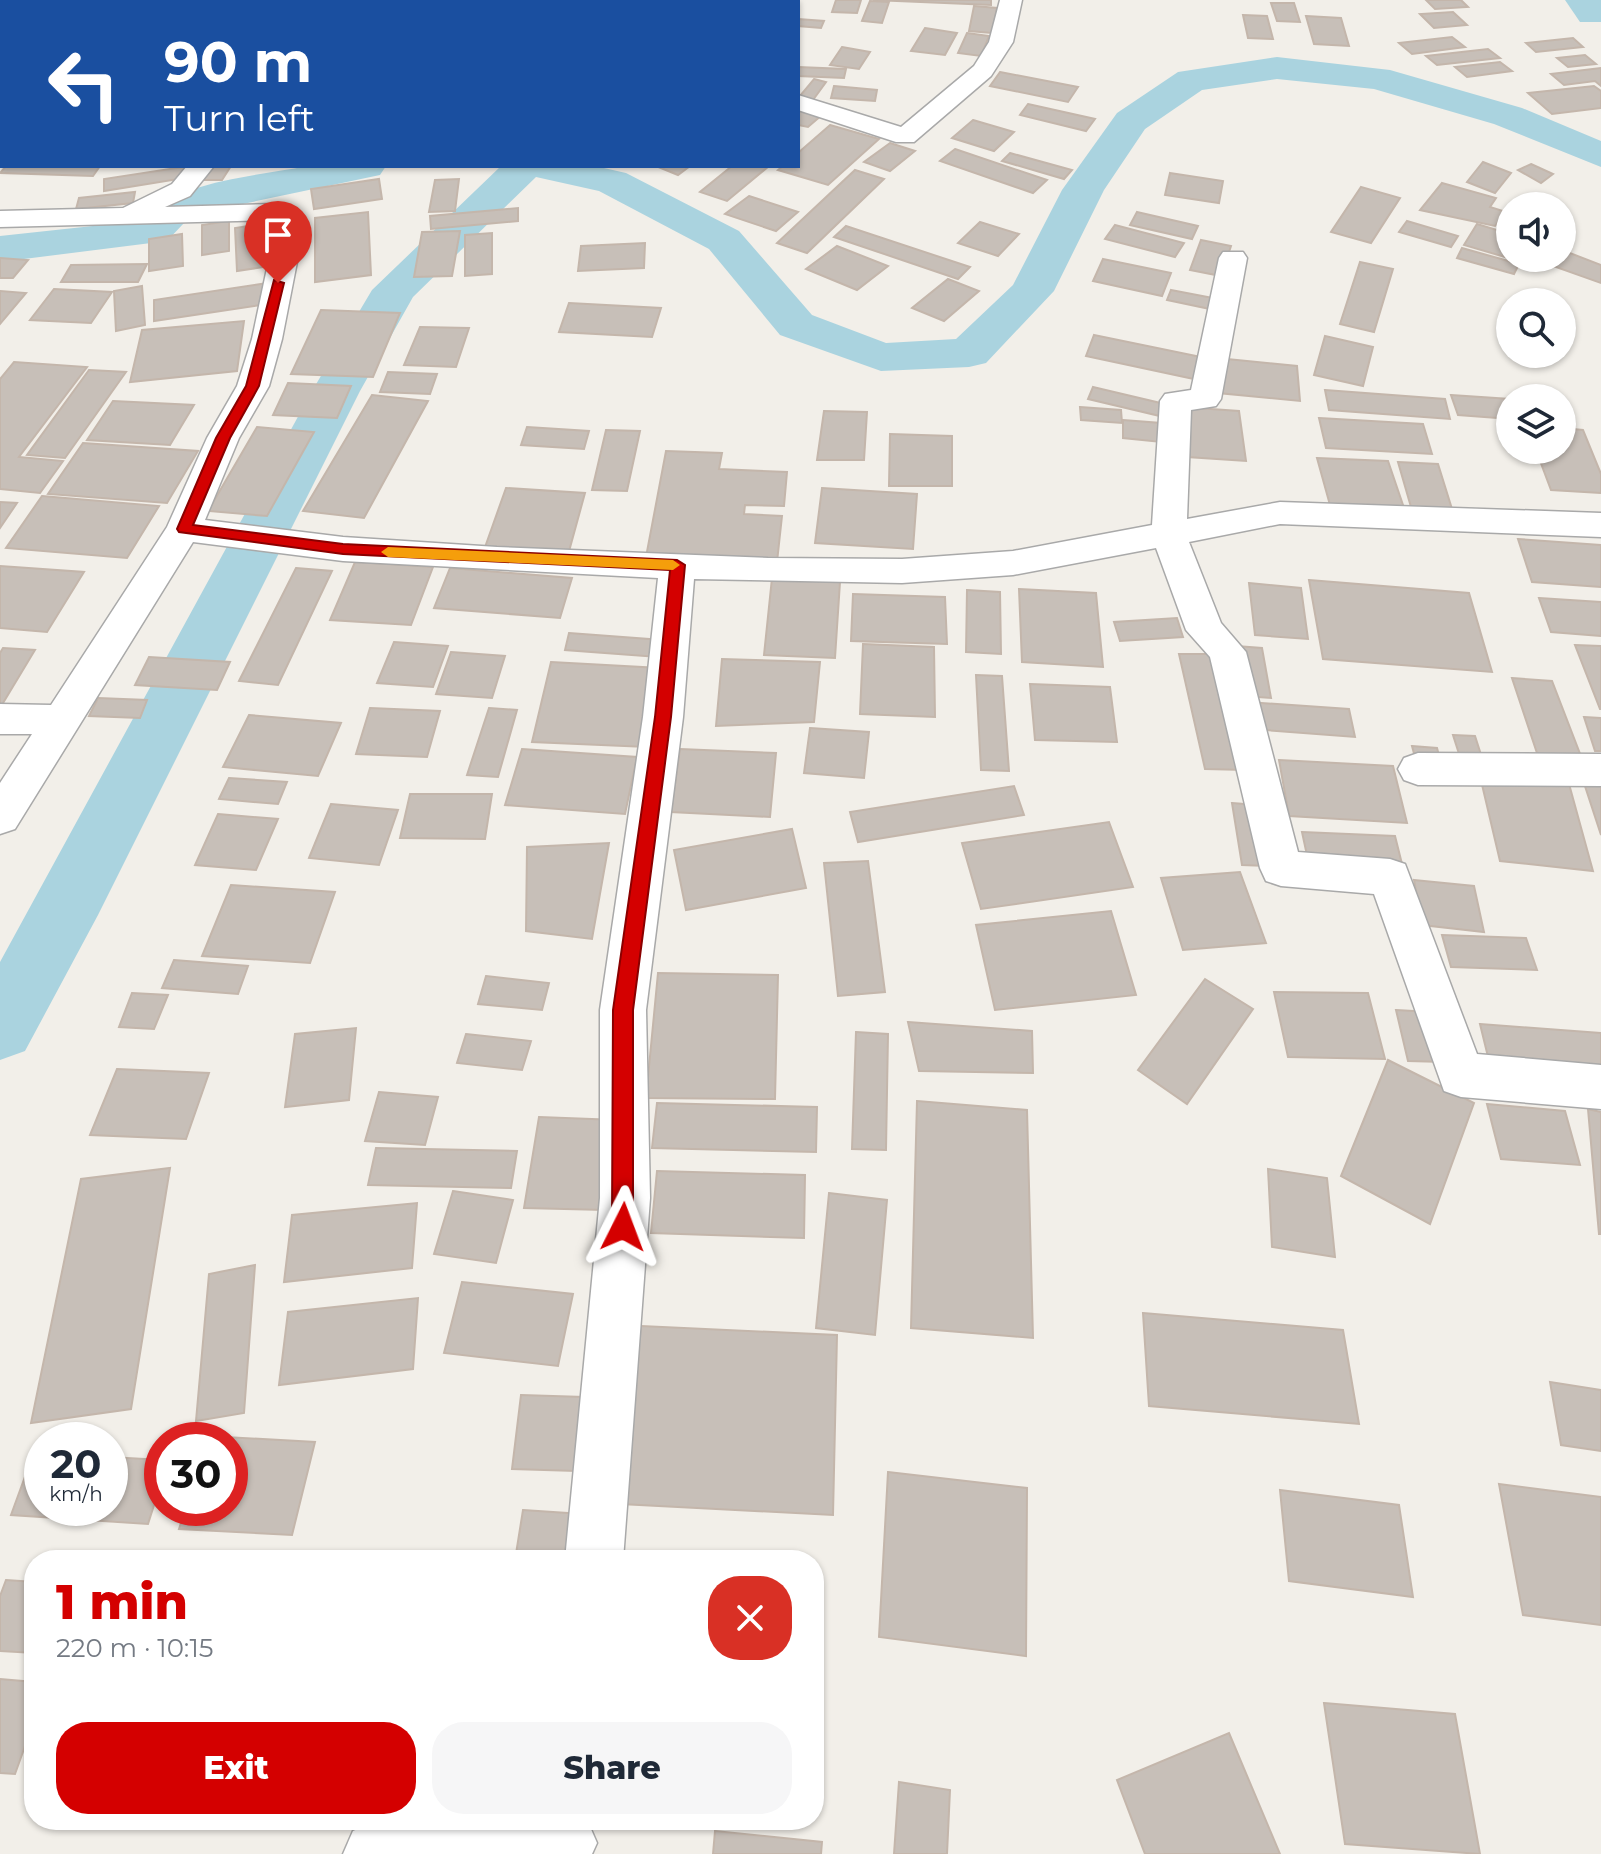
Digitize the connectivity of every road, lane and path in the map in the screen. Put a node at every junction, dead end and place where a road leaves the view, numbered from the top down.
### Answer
1 (1011, 0) edge
2 (800, 103) edge
3 (199, 168) edge
4 (119, 216) junction
5 (0, 219) edge
6 (1233, 258) dead end
7 (1601, 525) edge
8 (184, 529) junction
9 (1169, 535) junction
10 (677, 565) junction
11 (0, 719) edge
12 (63, 720) junction
13 (1418, 769) dead end
14 (1601, 770) edge
15 (0, 817) edge
16 (1601, 1087) edge
17 (595, 1550) edge
18 (567, 1839) edge
19 (376, 1854) edge

1 - 2 street
3 - 4 street
4 - 5 street
4 - 8 street
6 - 9 street
7 - 9 street
8 - 10 street
8 - 12 street
9 - 10 street
9 - 16 street
10 - 17 street
11 - 12 street
12 - 15 street
13 - 14 street
18 - 19 street

